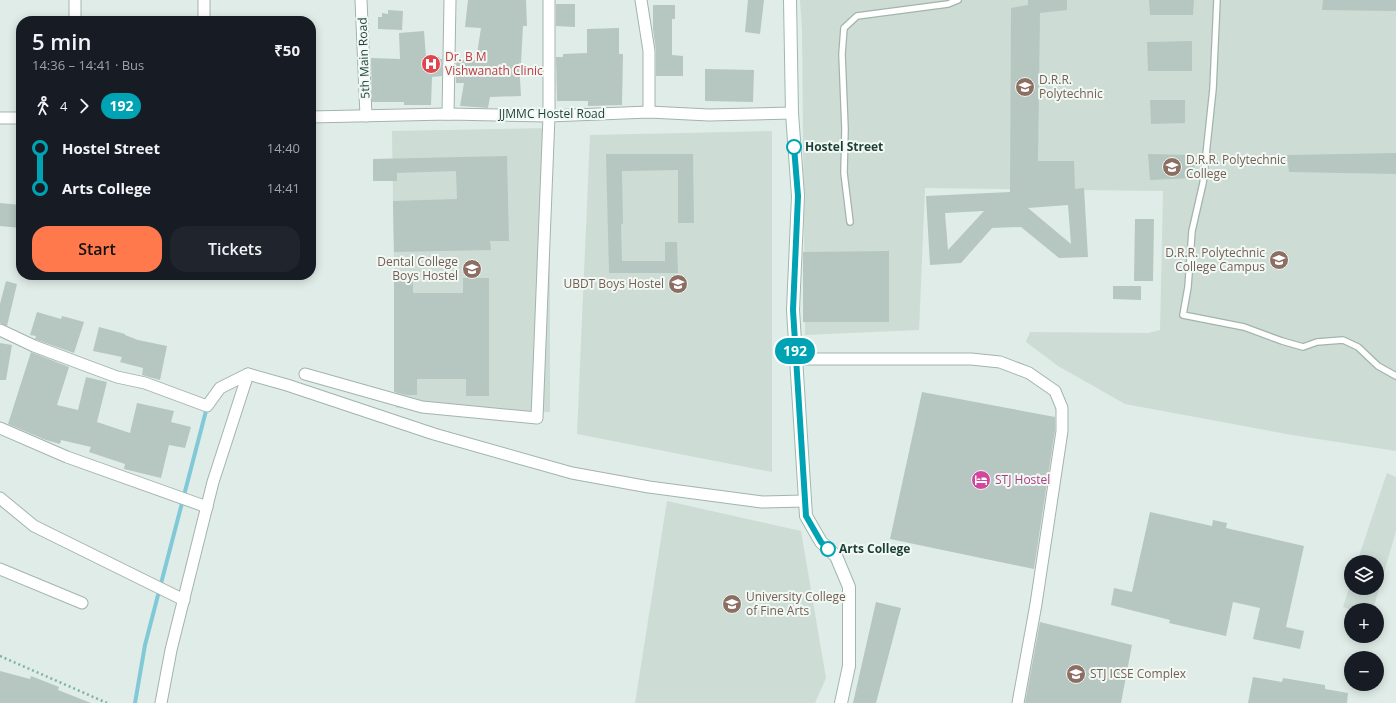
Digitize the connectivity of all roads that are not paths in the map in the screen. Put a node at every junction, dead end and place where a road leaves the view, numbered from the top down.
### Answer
1 (75, 0) edge
2 (204, 0) edge
3 (361, 0) edge
4 (450, 0) edge
5 (549, 0) edge
6 (641, 0) edge
7 (790, 0) edge
8 (958, 0) edge
9 (1217, 0) edge
10 (75, 16) edge
11 (204, 16) edge
12 (649, 112) junction
13 (792, 113) junction
14 (448, 114) junction
15 (366, 116) junction
16 (549, 116) junction
17 (316, 117) edge
18 (0, 118) edge
19 (16, 118) edge
20 (850, 222) dead end
21 (0, 330) edge
22 (795, 359) junction
23 (248, 374) junction
24 (305, 374) dead end
25 (1396, 376) edge
26 (0, 428) edge
27 (0, 498) edge
28 (805, 501) junction
29 (207, 508) junction
30 (0, 569) edge
31 (184, 600) junction
32 (82, 603) dead end
33 (161, 703) edge
34 (841, 703) edge
35 (1018, 703) edge

1 - 10 street
2 - 11 street
3 - 15 street, 5th Main Road
4 - 14 street
5 - 16 street
6 - 12 street
7 - 13 street
8 - 20 lane
9 - 25 lane
12 - 13 street, JJMMC Hostel Road
12 - 16 street, JJMMC Hostel Road
13 - 22 street
14 - 15 street, JJMMC Hostel Road
14 - 16 street, JJMMC Hostel Road
15 - 17 street, JJMMC Hostel Road
16 - 24 street
18 - 19 street
21 - 23 street
22 - 28 street
22 - 35 street
23 - 28 street
23 - 29 street
26 - 29 street
27 - 31 street
28 - 34 street
29 - 31 street
30 - 32 street
31 - 33 street

